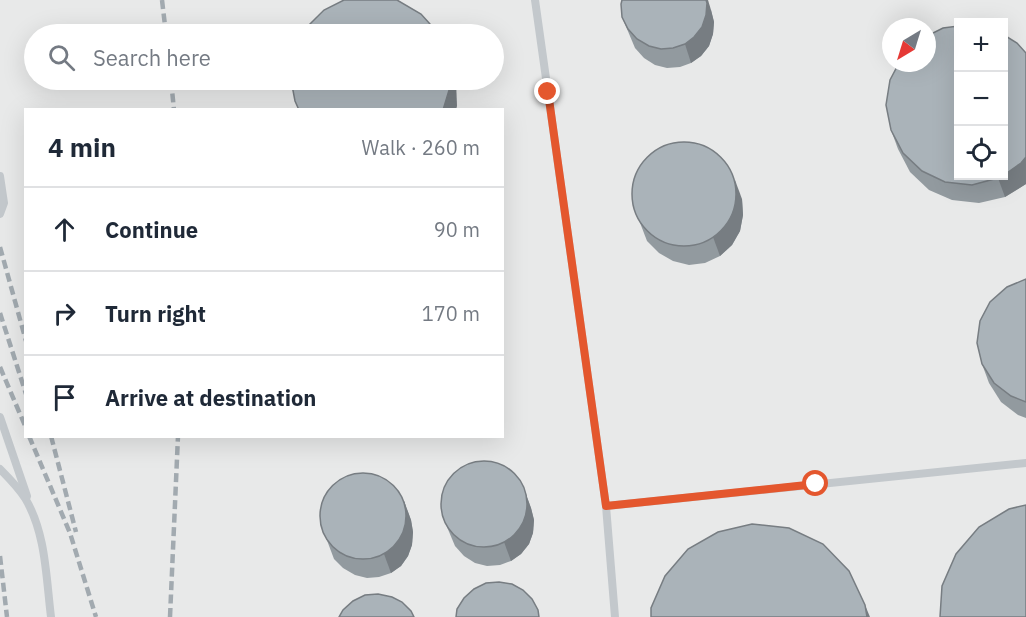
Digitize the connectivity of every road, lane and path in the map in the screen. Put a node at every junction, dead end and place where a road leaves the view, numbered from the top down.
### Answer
1 (535, 0) edge
2 (0, 176) edge
3 (0, 214) edge
4 (0, 417) edge
5 (1026, 462) edge
6 (0, 470) edge
7 (606, 506) junction
8 (32, 510) junction
9 (51, 617) edge
10 (615, 617) edge

1 - 7 lane
2 - 3 lane
4 - 8 lane
5 - 7 lane
6 - 8 lane
7 - 10 lane
8 - 9 lane

